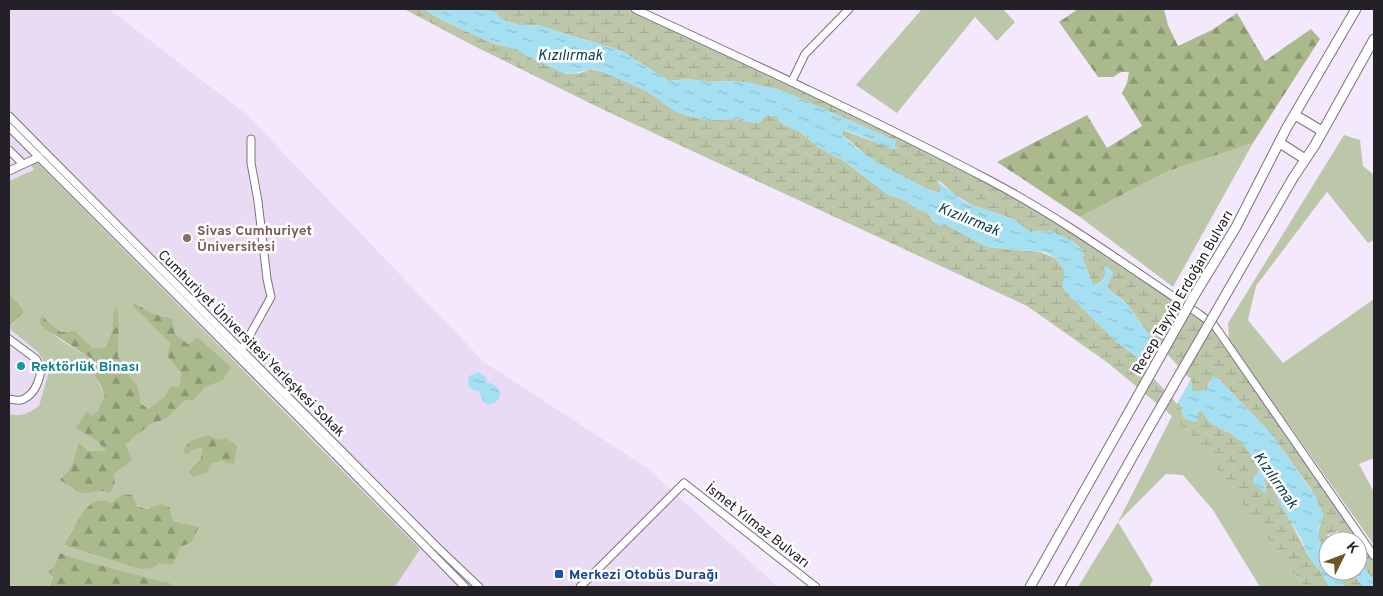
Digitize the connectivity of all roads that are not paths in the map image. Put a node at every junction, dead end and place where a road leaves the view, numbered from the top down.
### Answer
1 (635, 9) edge
2 (849, 9) edge
3 (1356, 9) edge
4 (1374, 39) edge
5 (792, 81) junction
6 (9, 116) edge
7 (1295, 116) junction
8 (9, 127) edge
9 (1322, 131) junction
10 (251, 139) dead end
11 (1280, 144) junction
12 (9, 150) edge
13 (39, 157) junction
14 (1305, 159) junction
15 (23, 164) junction
16 (9, 171) edge
17 (9, 340) edge
18 (241, 350) junction
19 (9, 399) edge
20 (1374, 556) edge
21 (465, 587) edge
22 (479, 587) edge
23 (580, 587) edge
24 (816, 587) edge
25 (1030, 587) edge
26 (1059, 587) edge

1 - 5 street
2 - 5 street
3 - 7 street, Recep Tayyip Erdoğan Bulvarı
4 - 9 street
5 - 20 street
6 - 18 street, Cumhuriyet Üniversitesi Yerleşkesi Sokak
7 - 9 street
7 - 11 street, Recep Tayyip Erdoğan Bulvarı
8 - 13 street, Cumhuriyet Üniversitesi Yerleşkesi Sokak
9 - 14 street
10 - 18 street
11 - 14 street
11 - 25 street, Recep Tayyip Erdoğan Bulvarı, bridge
12 - 15 street
13 - 15 street
13 - 21 street, Cumhuriyet Üniversitesi Yerleşkesi Sokak
14 - 26 street, bridge
15 - 16 street
17 - 19 street
18 - 22 street, Cumhuriyet Üniversitesi Yerleşkesi Sokak
23 - 24 street, İsmet Yılmaz Bulvarı

